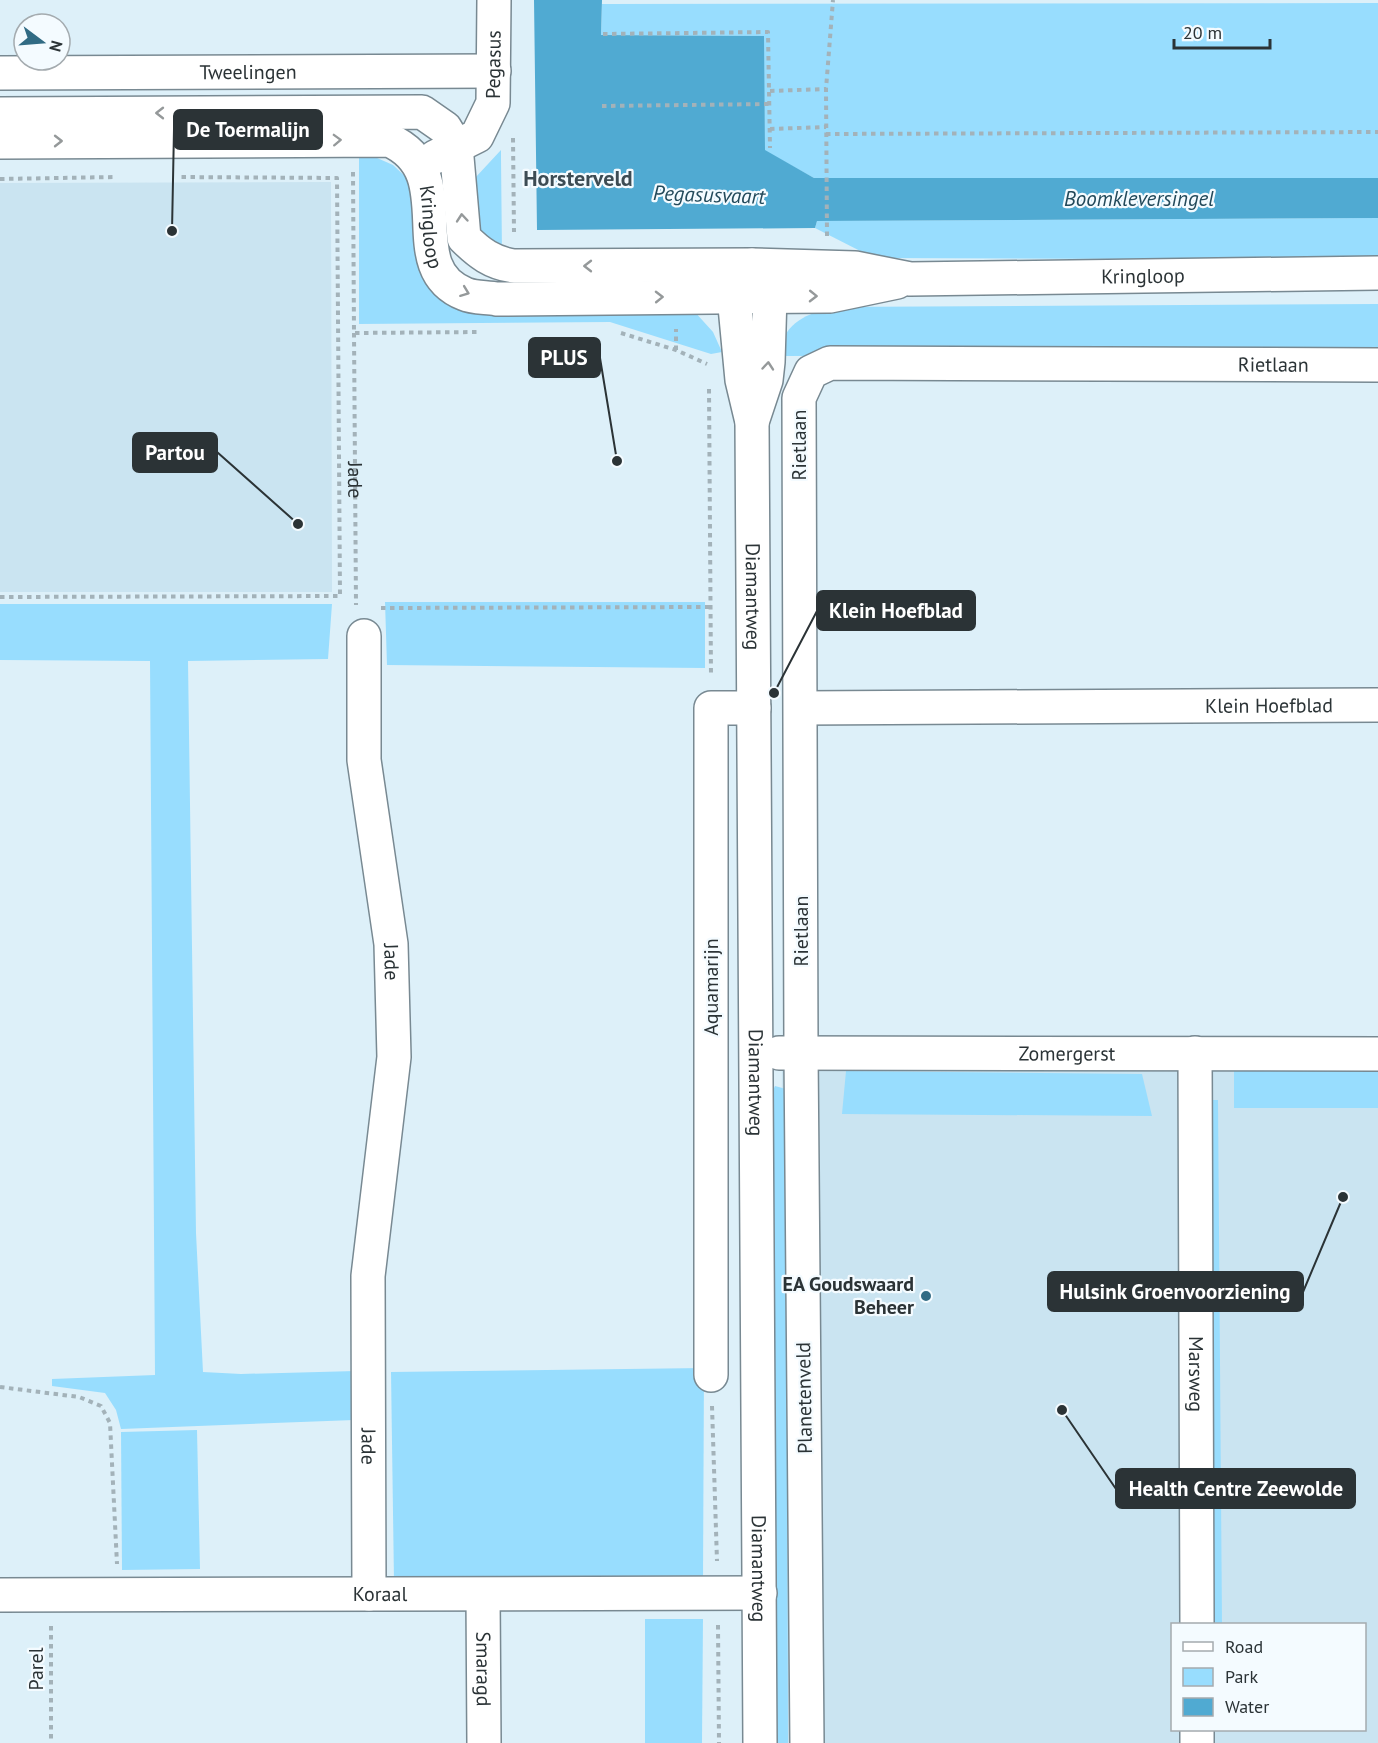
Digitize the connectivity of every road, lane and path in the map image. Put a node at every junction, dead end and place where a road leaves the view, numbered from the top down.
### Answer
1 (494, 0) edge
2 (833, 0) edge
3 (603, 34) dead end
4 (494, 71) junction
5 (0, 73) edge
6 (826, 89) junction
7 (770, 91) junction
8 (770, 104) junction
9 (602, 106) dead end
10 (0, 114) edge
11 (513, 127) dead end
12 (826, 127) junction
13 (770, 129) junction
14 (1378, 132) edge
15 (826, 134) junction
16 (0, 142) edge
17 (456, 146) junction
18 (770, 148) dead end
19 (420, 164) junction
20 (118, 177) dead end
21 (177, 177) dead end
22 (0, 179) edge
23 (826, 223) dead end
24 (752, 265) junction
25 (514, 266) junction
26 (1378, 273) edge
27 (910, 279) junction
28 (770, 295) junction
29 (734, 296) junction
30 (354, 333) dead end
31 (708, 364) dead end
32 (1378, 364) edge
33 (708, 372) dead end
34 (709, 379) dead end
35 (752, 422) junction
36 (0, 597) edge
37 (710, 607) junction
38 (380, 608) dead end
39 (364, 636) joint
40 (1378, 705) edge
41 (711, 708) junction
42 (754, 708) junction
43 (801, 708) junction
44 (756, 1053) junction
45 (801, 1053) junction
46 (1195, 1053) junction
47 (1378, 1054) edge
48 (710, 1308) junction
49 (757, 1309) junction
50 (711, 1376) dead end
51 (0, 1387) edge
52 (369, 1593) junction
53 (760, 1593) junction
54 (118, 1594) junction
55 (0, 1595) edge
56 (51, 1595) junction
57 (483, 1595) junction
58 (1197, 1623) edge
59 (51, 1743) edge
60 (484, 1743) edge
61 (760, 1743) edge
62 (807, 1743) edge

1 - 4 street, Pegasus
2 - 6 path
3 - 7 path
4 - 5 street, Tweelingen
4 - 17 street, Pegasus
6 - 7 path
6 - 12 path
7 - 8 path
8 - 9 path
8 - 13 path
17 -> 10 street
11 - 25 path
12 - 13 path
12 - 15 path
13 - 18 path
14 - 15 path
15 - 23 path
16 -> 19 street, Kringloop
17 - 19 street, Pegasus
25 -> 17 street, Kringloop
19 -> 29 street, Kringloop
20 - 22 path
21 - 36 path
24 -> 25 street, Kringloop
24 - 27 street, Kringloop
24 - 28 street
24 - 29 street
26 - 27 street, Kringloop
28 -> 27 street, Kringloop
28 - 29 street, Kringloop
35 -> 28 street, Diamantweg
29 - 35 street, Diamantweg
30 - 39 path, Jade
31 - 33 path
32 - 43 street, Rietlaan
34 - 37 path
35 - 42 street, Diamantweg
37 - 38 path
37 - 41 path
39 - 52 street, Jade
40 - 43 street, Klein Hoefblad
41 - 42 street
41 - 48 street, Aquamarijn
42 - 44 street, Diamantweg
43 - 45 street, Rietlaan
44 - 45 street, Zomergerst
44 - 49 street, Diamantweg
45 - 46 street, Zomergerst
45 - 62 street, Planetenveld
46 - 47 street, Zomergerst
46 - 58 street, Marsweg
48 - 49 street
48 - 50 street, Aquamarijn
49 - 53 street, Diamantweg
51 - 54 path
52 - 54 street, Koraal
52 - 57 street, Koraal
53 - 57 street, Koraal
53 - 61 street, Diamantweg
54 - 56 street, Koraal
55 - 56 street, Koraal
56 - 59 path, Parel
57 - 60 street, Smaragd

